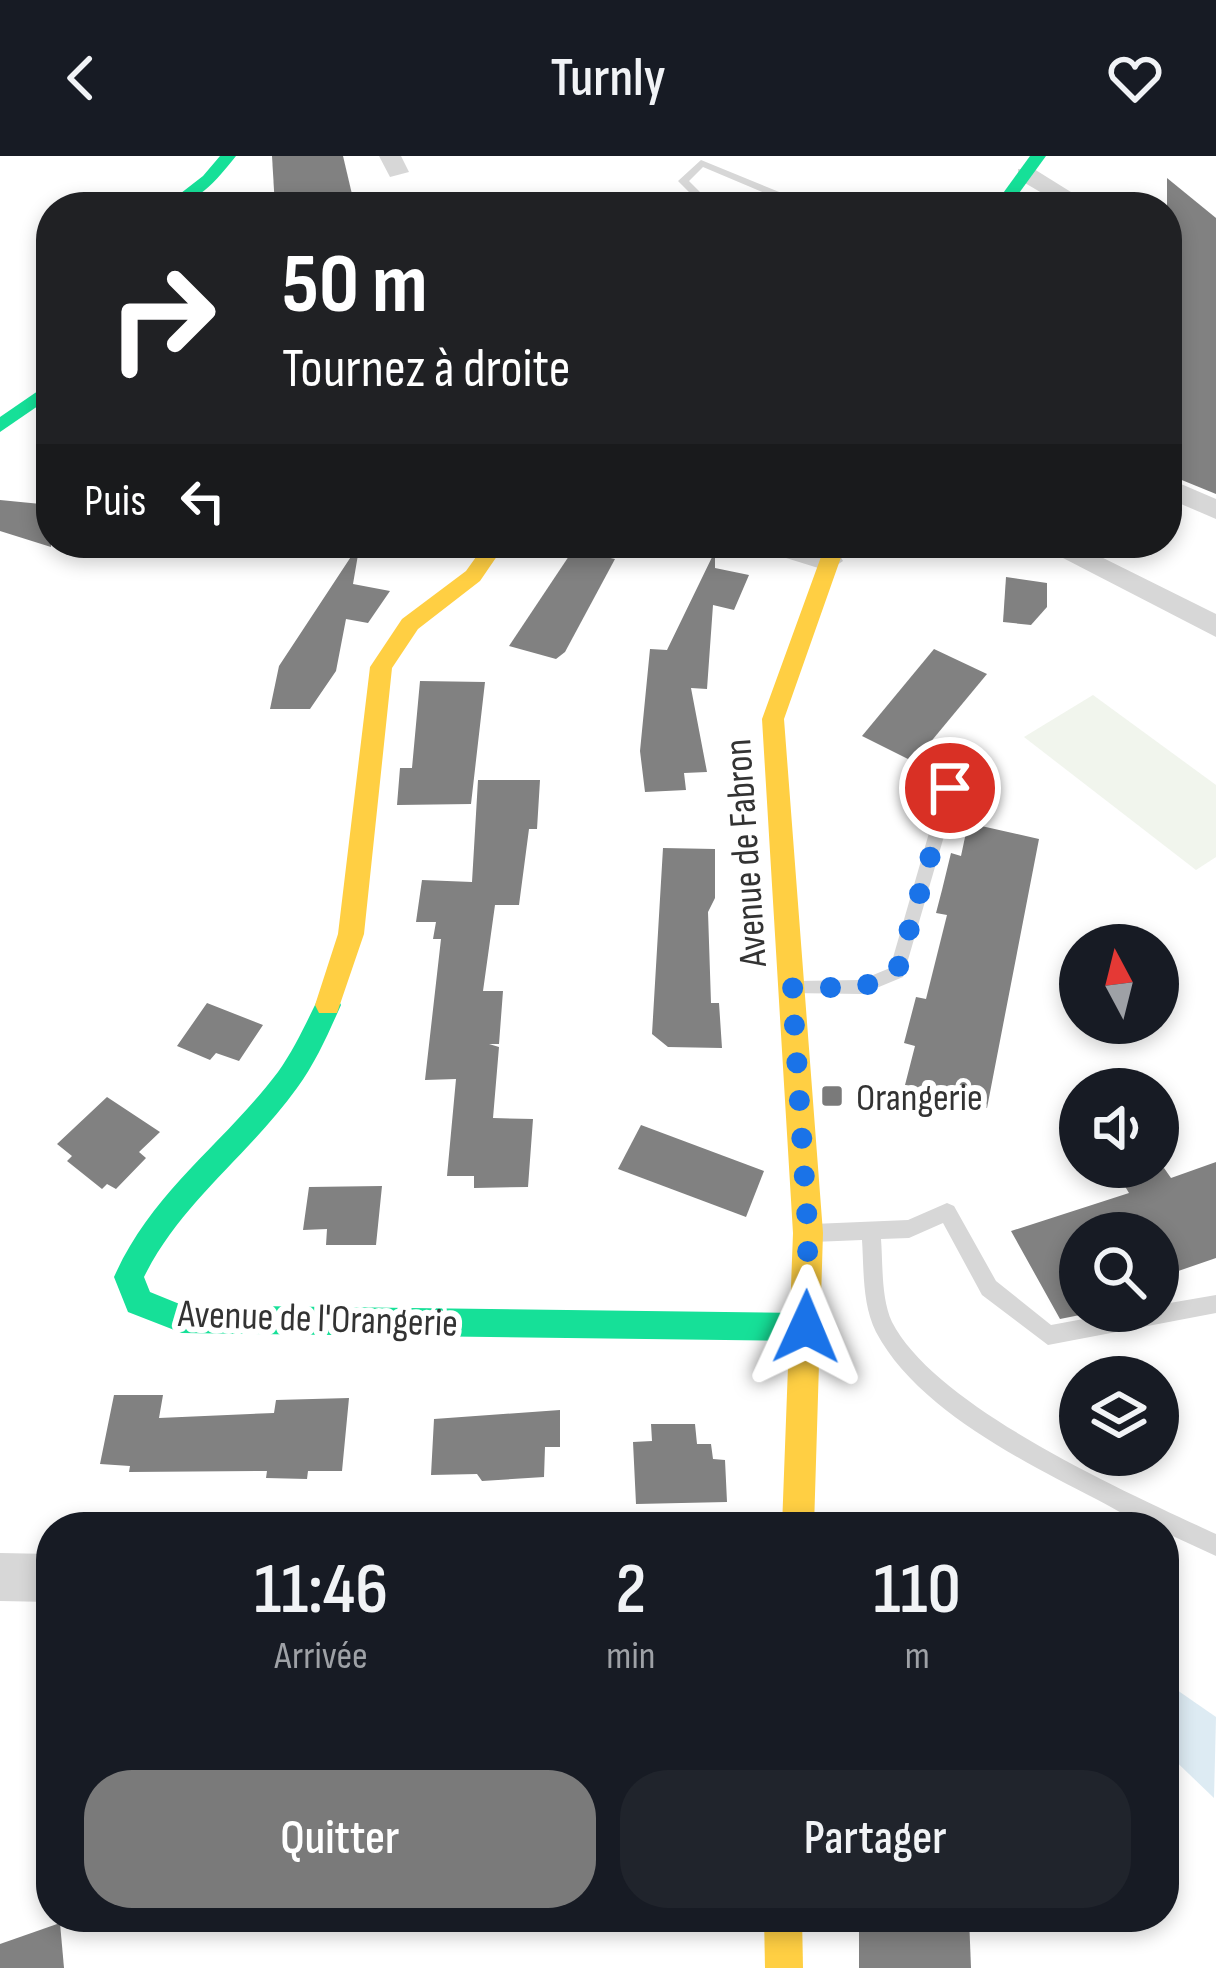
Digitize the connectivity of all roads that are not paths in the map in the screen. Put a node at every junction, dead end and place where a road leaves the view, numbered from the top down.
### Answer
1 (228, 156) edge
2 (1032, 165) edge
3 (191, 192) edge
4 (695, 192) edge
5 (770, 192) edge
6 (1012, 192) edge
7 (1065, 192) edge
8 (36, 399) edge
9 (0, 426) edge
10 (1182, 495) edge
11 (1216, 510) edge
12 (486, 558) edge
13 (830, 558) edge
14 (1079, 558) edge
15 (1216, 627) edge
16 (950, 788) dead end
17 (792, 988) junction
18 (808, 1233) junction
19 (871, 1234) junction
20 (1216, 1304) edge
21 (806, 1327) junction
22 (799, 1512) edge
23 (1144, 1512) edge
24 (1179, 1528) edge
25 (1216, 1545) edge
26 (0, 1577) edge
27 (36, 1577) edge
28 (783, 1932) edge
29 (784, 1968) edge

1 - 3 street
2 - 6 street
2 - 7 street
4 - 5 lane
8 - 9 street
10 - 11 street
12 - 21 street, Avenue de l'Orangerie
13 - 17 street, Avenue de Fabron
14 - 15 street
16 - 17 lane
17 - 18 street, Avenue de Fabron
18 - 19 lane
18 - 21 street, Avenue de Fabron
19 - 20 lane
19 - 23 lane
21 - 22 street, Avenue de Fabron
24 - 25 lane
26 - 27 street
28 - 29 street

